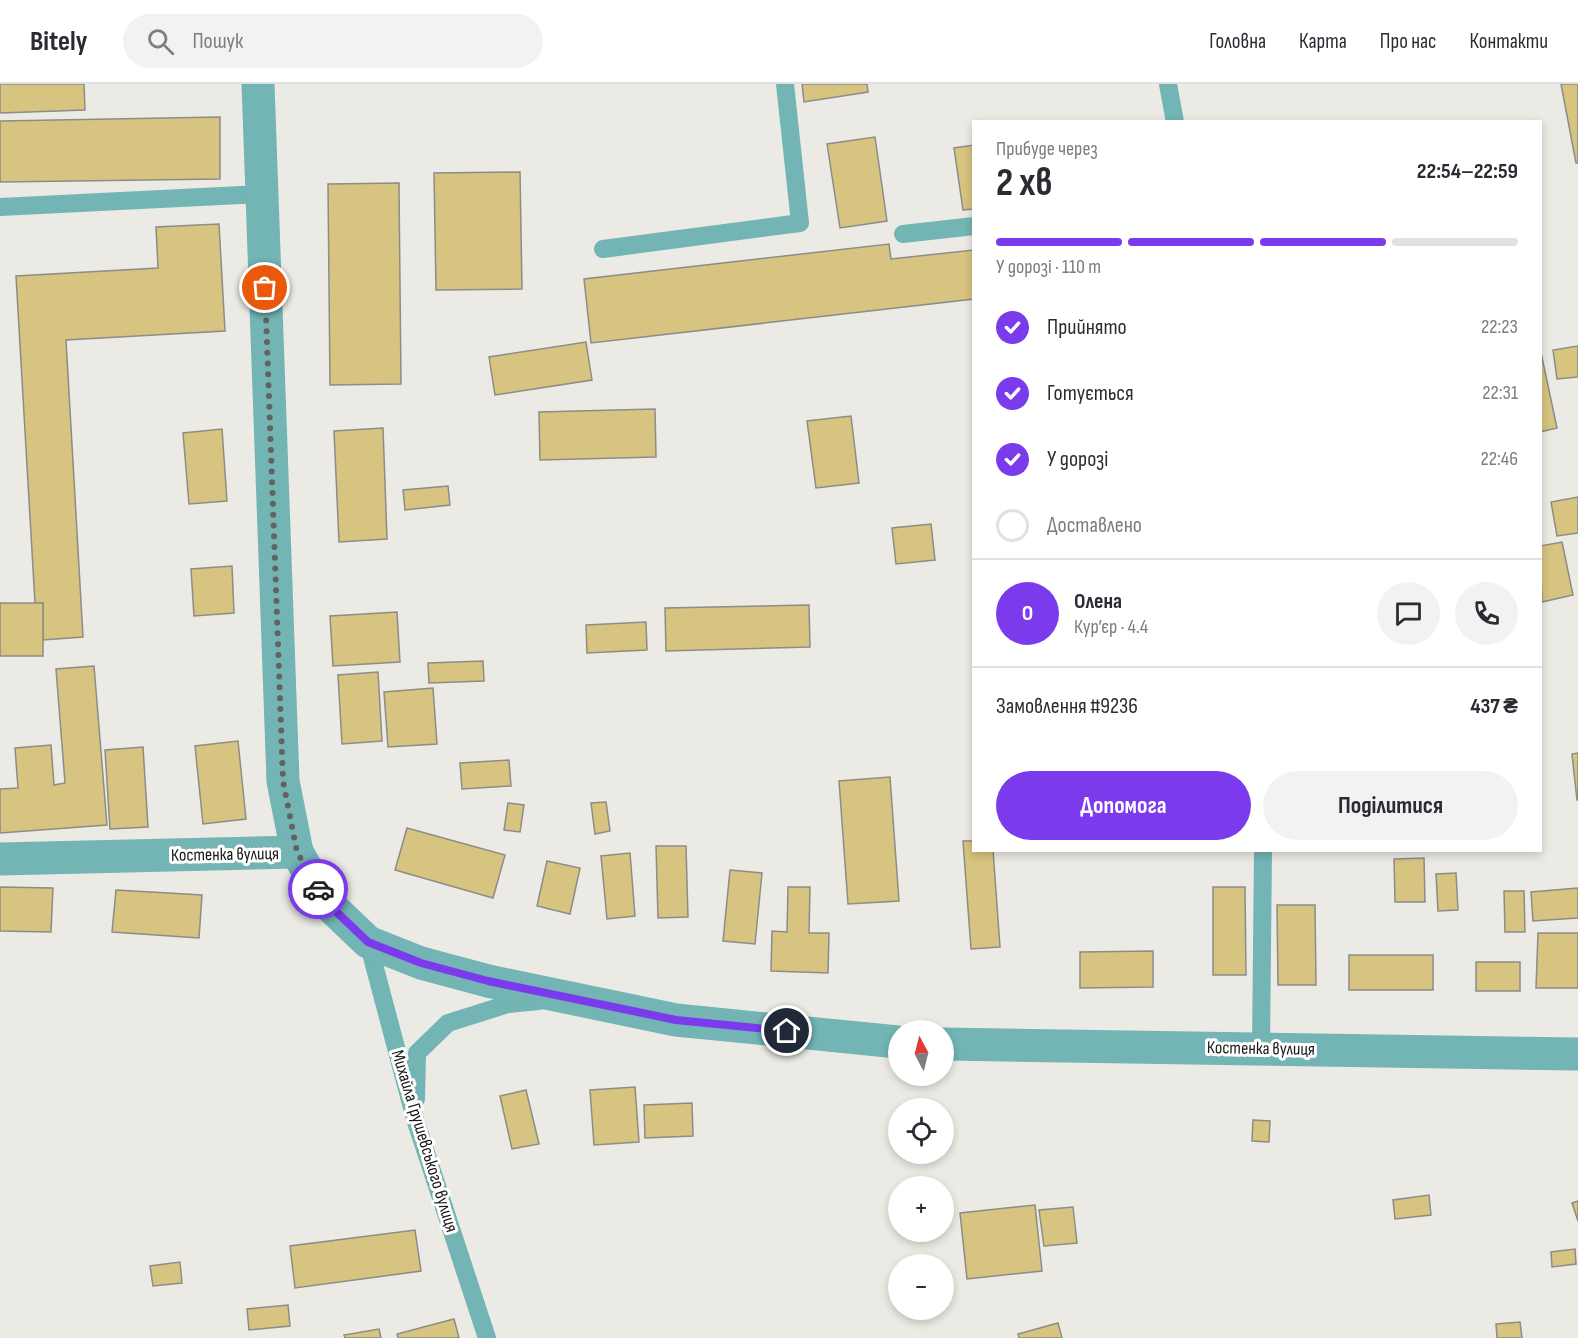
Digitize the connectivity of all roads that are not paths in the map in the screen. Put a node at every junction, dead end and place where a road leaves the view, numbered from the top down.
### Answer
1 (258, 84) edge
2 (785, 84) edge
3 (1168, 84) edge
4 (1175, 120) edge
5 (262, 194) junction
6 (0, 207) edge
7 (972, 226) edge
8 (903, 234) dead end
9 (603, 249) dead end
10 (297, 852) junction
11 (1263, 852) edge
12 (0, 858) edge
13 (368, 942) junction
14 (578, 998) junction
15 (888, 1041) edge
16 (954, 1044) edge
17 (1261, 1047) junction
18 (1578, 1054) edge
19 (415, 1119) junction
20 (487, 1338) edge

1 - 5 street
2 - 9 lane
3 - 4 lane
5 - 6 lane
5 - 10 street
7 - 8 lane
10 - 12 street, Костенка вулиця
10 - 13 street, Костенка вулиця
11 - 17 lane
13 - 14 street, Костенка вулиця
13 - 19 lane, Михайла Грушевського вулиця
14 - 15 street, Костенка вулиця
14 - 19 lane
16 - 17 street, Костенка вулиця
17 - 18 street, Костенка вулиця
19 - 20 lane, Михайла Грушевського вулиця

